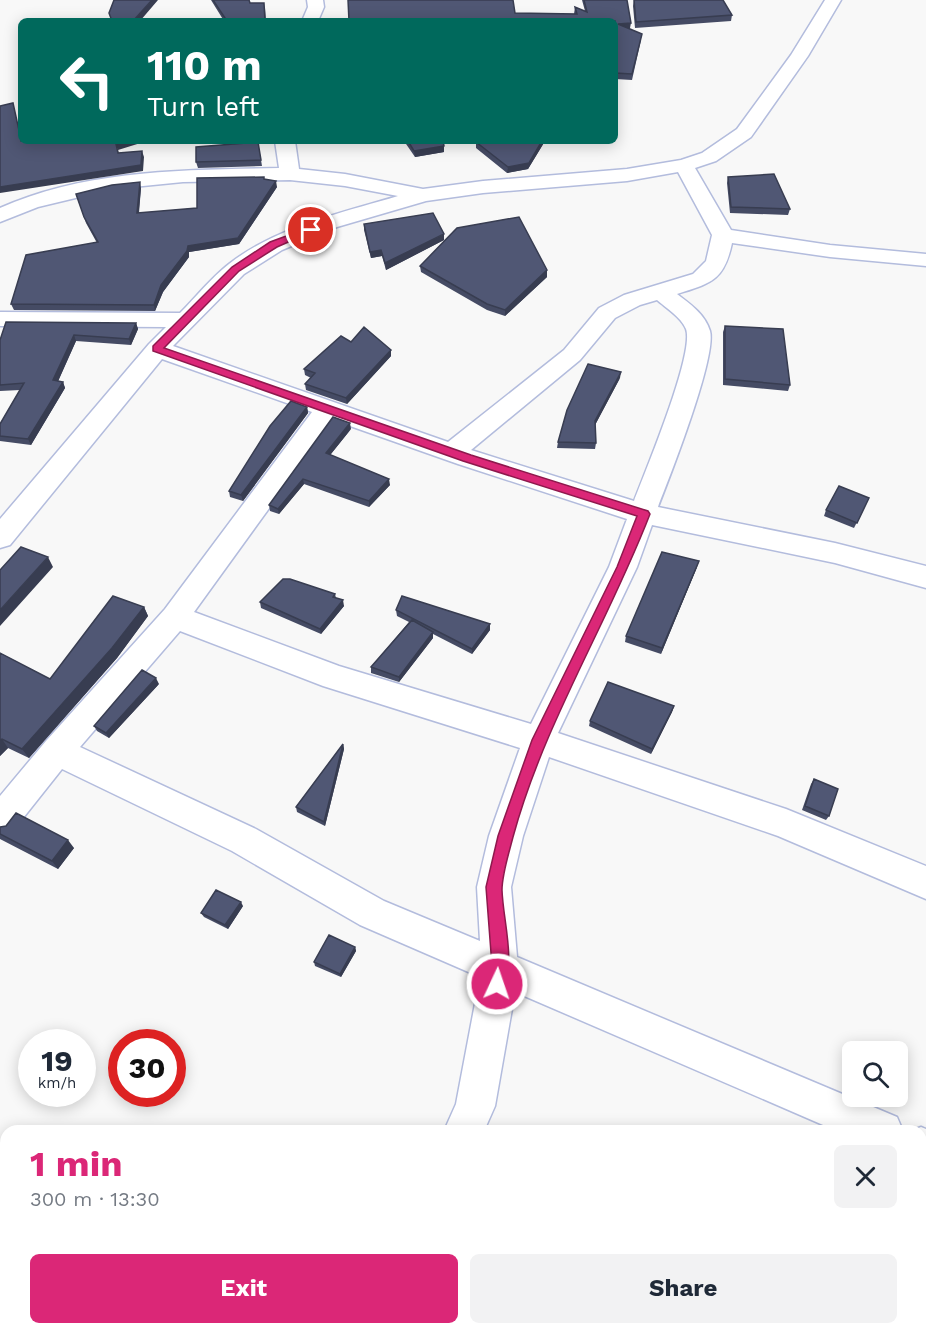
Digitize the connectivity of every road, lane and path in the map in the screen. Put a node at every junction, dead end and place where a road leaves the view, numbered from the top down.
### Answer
1 (315, 0) edge
2 (833, 0) edge
3 (311, 18) edge
4 (285, 144) edge
5 (684, 165) junction
6 (290, 174) junction
7 (424, 195) junction
8 (0, 216) edge
9 (723, 235) junction
10 (926, 260) edge
11 (660, 291) junction
12 (0, 319) edge
13 (188, 320) junction
14 (157, 349) junction
15 (327, 410) junction
16 (452, 452) junction
17 (644, 514) junction
18 (0, 538) edge
19 (926, 577) edge
20 (175, 617) junction
21 (539, 740) junction
22 (57, 751) junction
23 (0, 821) edge
24 (926, 883) edge
25 (500, 966) junction
26 (467, 1125) edge
27 (869, 1125) edge

1 - 3 street
2 - 5 street
4 - 6 street
5 - 7 street
5 - 9 street
6 - 7 street
6 - 8 street
7 - 13 street
9 - 10 street
9 - 11 street
11 - 16 street
11 - 17 street
12 - 13 street
13 - 14 street
14 - 15 street
14 - 18 street
15 - 16 street
15 - 20 street
16 - 17 street
17 - 19 street
17 - 21 street
20 - 21 street
20 - 22 street
21 - 24 street
21 - 25 street
22 - 23 street
22 - 25 street
25 - 26 street
25 - 27 street

